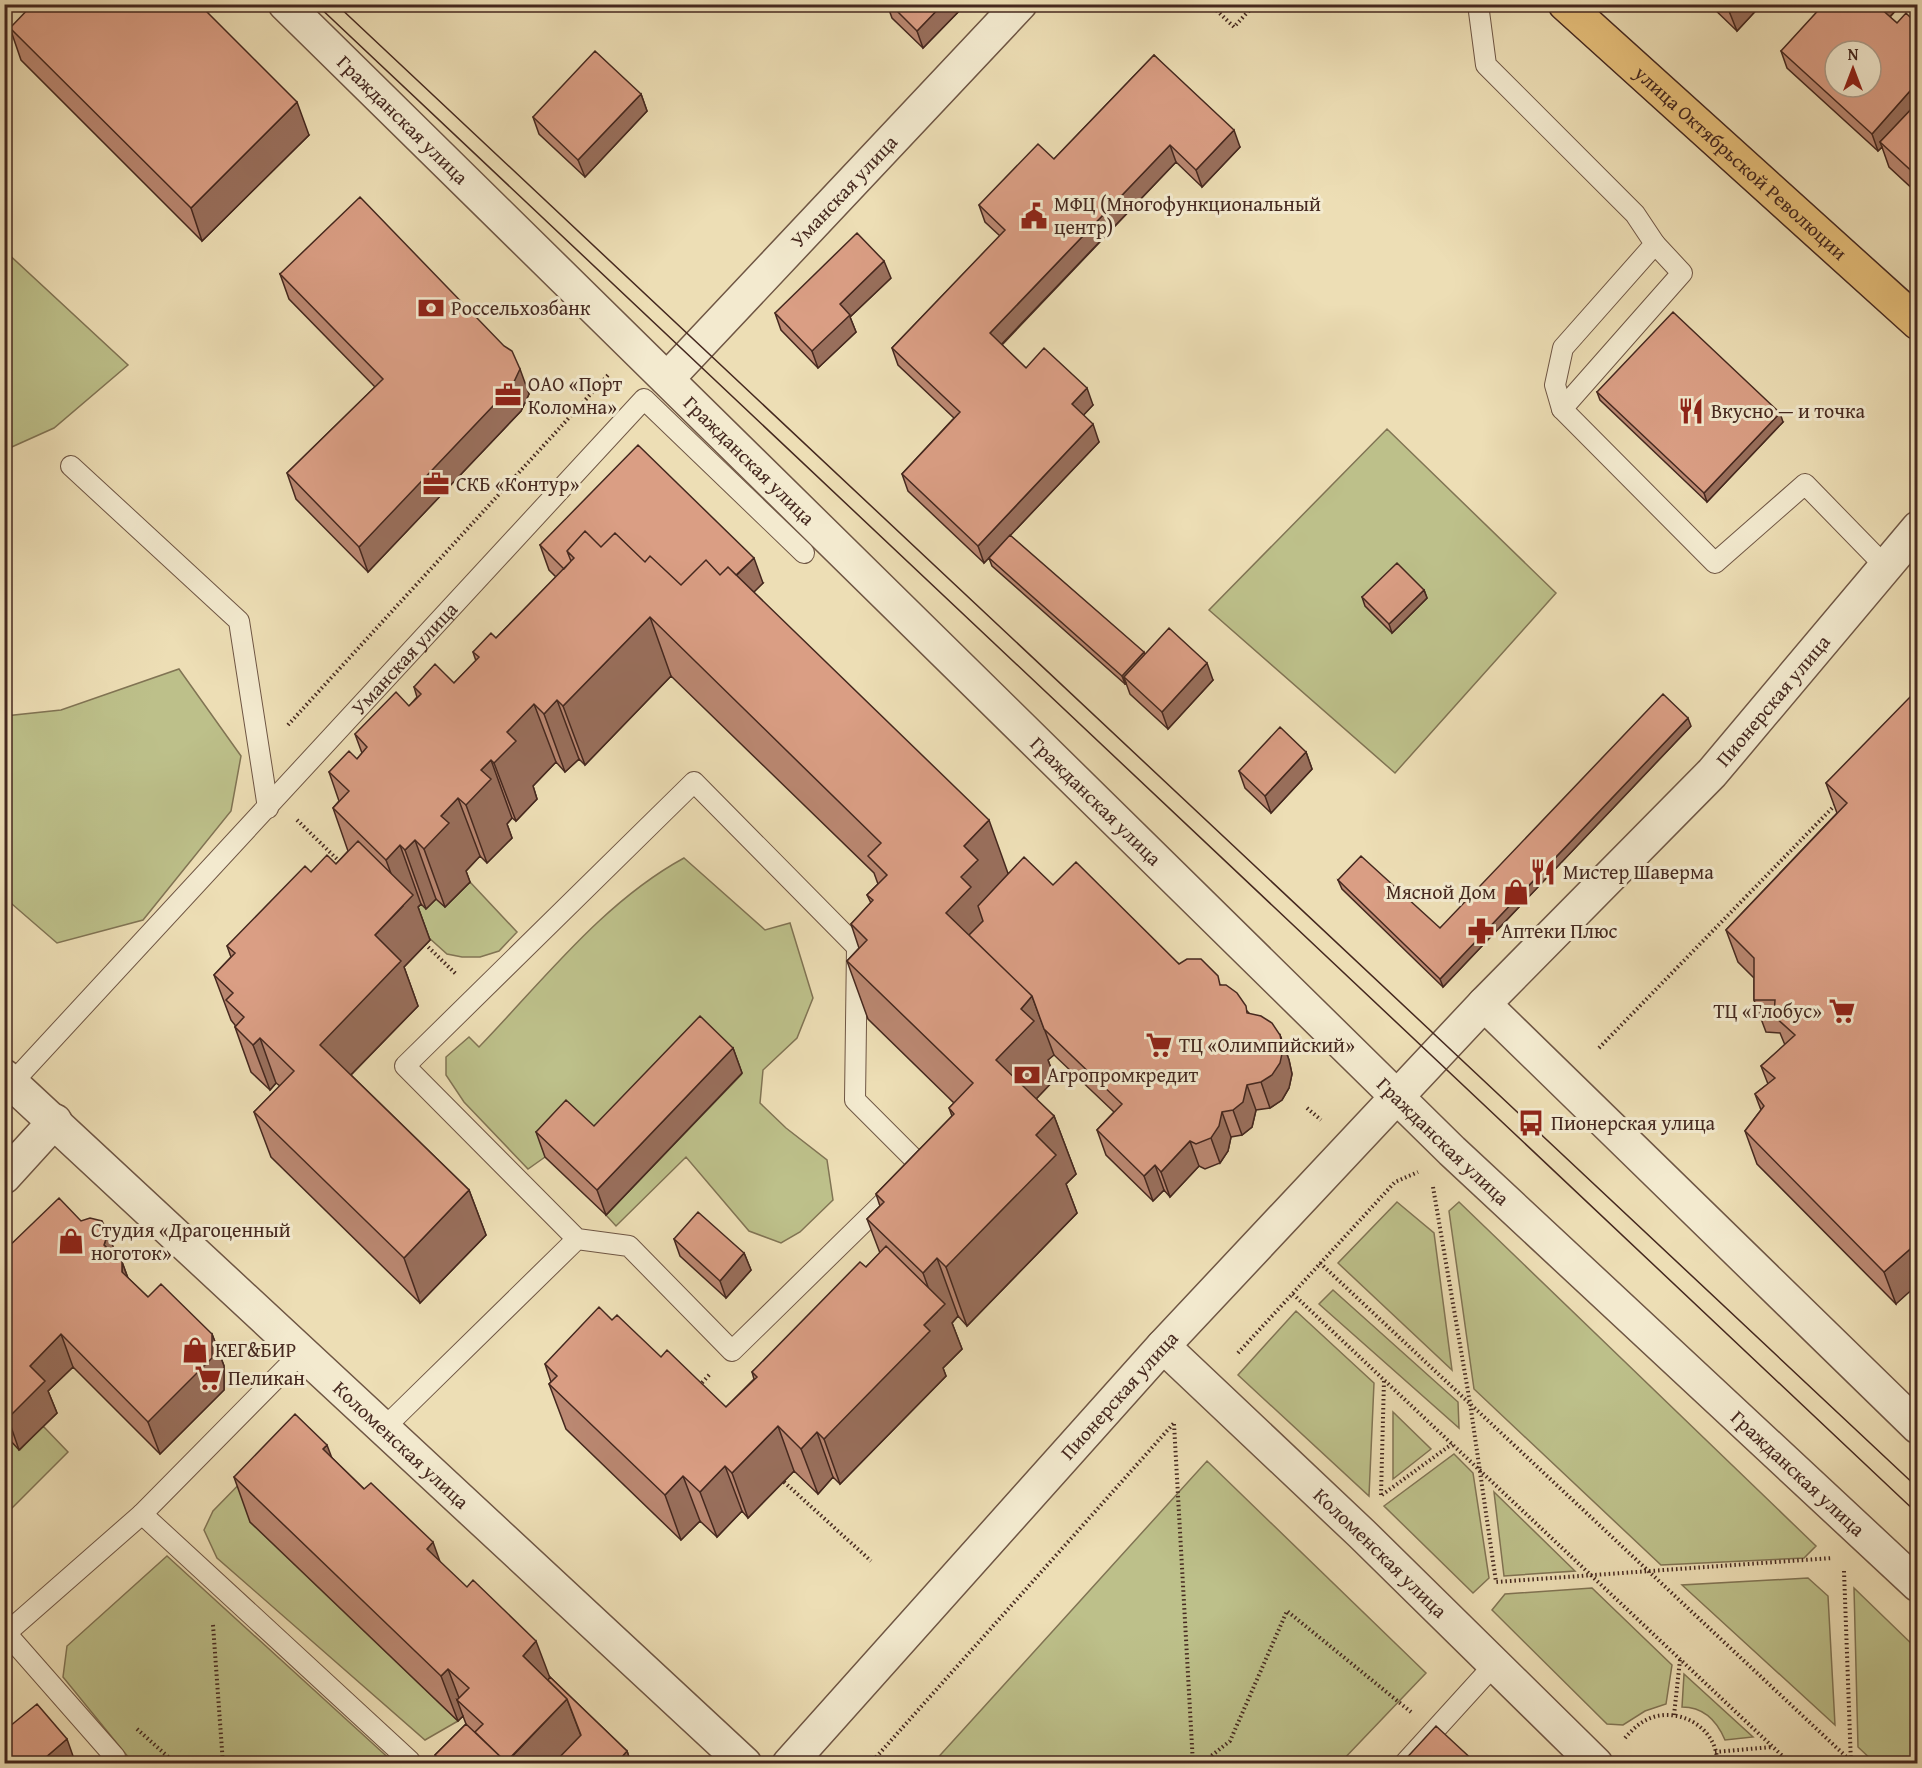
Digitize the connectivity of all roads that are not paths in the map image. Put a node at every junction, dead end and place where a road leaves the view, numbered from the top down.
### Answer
1 (285, 4) edge
2 (1020, 4) edge
3 (1478, 4) edge
4 (1565, 4) edge
5 (1655, 244) junction
6 (1917, 323) edge
7 (667, 379) junction
8 (1562, 409) junction
9 (71, 466) dead end
10 (1917, 528) edge
11 (804, 553) dead end
12 (1884, 566) junction
13 (272, 804) junction
14 (1484, 1004) junction
15 (8, 1080) edge
16 (1398, 1098) junction
17 (55, 1121) junction
18 (4, 1178) edge
19 (577, 1239) junction
20 (1163, 1346) junction
21 (302, 1352) junction
22 (1917, 1427) edge
23 (382, 1430) junction
24 (142, 1514) junction
25 (1917, 1585) edge
26 (5, 1634) edge
27 (1494, 1665) junction
28 (1607, 1755) edge
29 (108, 1764) edge
30 (408, 1764) edge
31 (745, 1764) edge
32 (789, 1764) edge
33 (1404, 1764) edge

1 - 7 street, Гражданская улица
2 - 7 street, Уманская улица
3 - 5 lane
4 - 6 main road, улица Октябрьской Революции
5 - 8 lane
5 - 8 lane
7 - 16 street, Гражданская улица
8 - 12 lane
9 - 13 lane
10 - 12 street, Пионерская улица
11 - 13 lane, Уманская улица
12 - 14 street, Пионерская улица
13 - 15 lane, Уманская улица
14 - 16 street, Пионерская улица
14 - 22 street
15 - 17 street, Коломенская улица
16 - 20 street, Пионерская улица
16 - 25 street, Гражданская улица
17 - 18 street
17 - 21 street, Коломенская улица
19 - 19 lane
19 - 23 lane
20 - 27 street, Коломенская улица
20 - 32 street, Пионерская улица
21 - 23 street, Коломенская улица
21 - 24 lane
23 - 31 street, Коломенская улица
24 - 26 lane
24 - 30 lane
26 - 29 lane
27 - 28 street, Коломенская улица
27 - 33 lane

